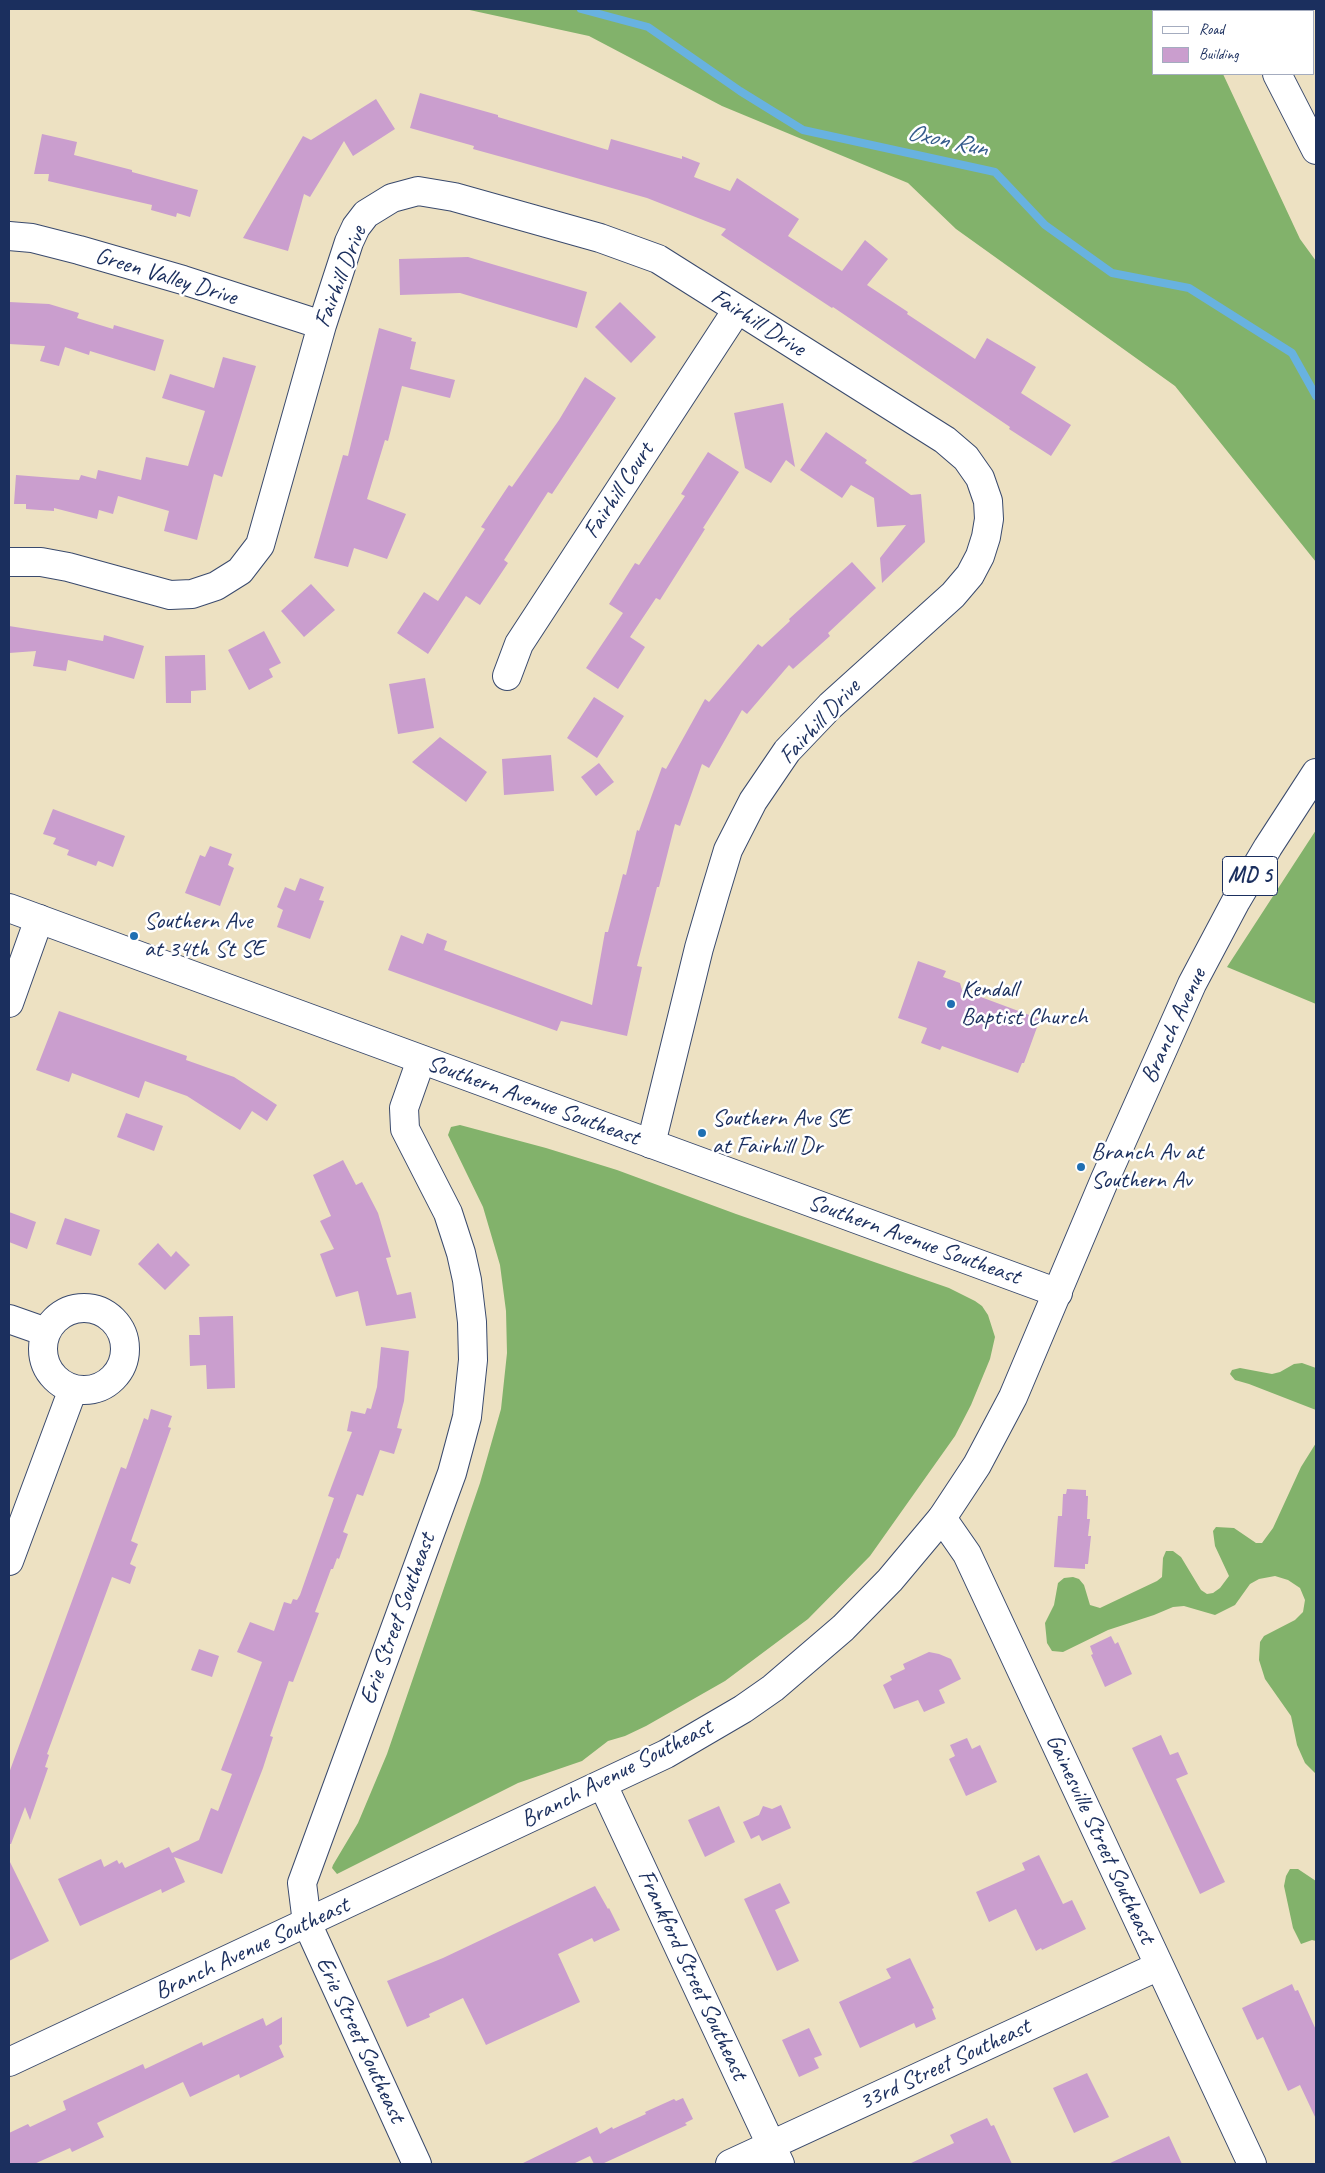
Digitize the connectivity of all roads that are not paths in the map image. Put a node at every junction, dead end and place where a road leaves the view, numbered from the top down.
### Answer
1 (1277, 75) edge
2 (1316, 150) edge
3 (9, 236) edge
4 (737, 310) junction
5 (322, 326) junction
6 (9, 562) edge
7 (507, 676) dead end
8 (1316, 773) edge
9 (9, 908) edge
10 (39, 919) junction
11 (9, 1002) edge
12 (421, 1060) junction
13 (651, 1144) junction
14 (1058, 1293) junction
15 (9, 1319) edge
16 (46, 1332) junction
17 (73, 1389) junction
18 (942, 1518) junction
19 (9, 1561) edge
20 (603, 1785) junction
21 (306, 1923) junction
22 (1159, 1966) junction
23 (9, 2062) edge
24 (775, 2155) edge
25 (417, 2164) edge
26 (730, 2164) edge
27 (1252, 2164) edge

1 - 2 main road
3 - 5 main road, Green Valley Drive
4 - 5 main road, Fairhill Drive
4 - 7 main road, Fairhill Court
4 - 13 main road, Fairhill Drive
5 - 6 main road, Fairhill Drive
8 - 14 main road, Branch Avenue / MD 5
9 - 10 main road, Southern Avenue Southeast
10 - 11 main road
10 - 12 main road, Southern Avenue Southeast
12 - 13 main road, Southern Avenue Southeast
12 - 21 main road, Erie Street Southeast
13 - 14 main road, Southern Avenue Southeast
14 - 18 main road, Branch Avenue Southeast
15 - 16 main road
16 - 17 main road
16 - 17 main road
17 - 19 main road
18 - 20 main road, Branch Avenue Southeast
18 - 22 main road, Gainesville Street Southeast
20 - 21 main road, Branch Avenue Southeast
20 - 24 main road, Frankford Street Southeast
21 - 23 main road, Branch Avenue Southeast
21 - 25 main road, Erie Street Southeast
22 - 24 main road, 33rd Street Southeast
22 - 27 main road, Gainesville Street Southeast
24 - 26 main road, 33rd Street Southeast

